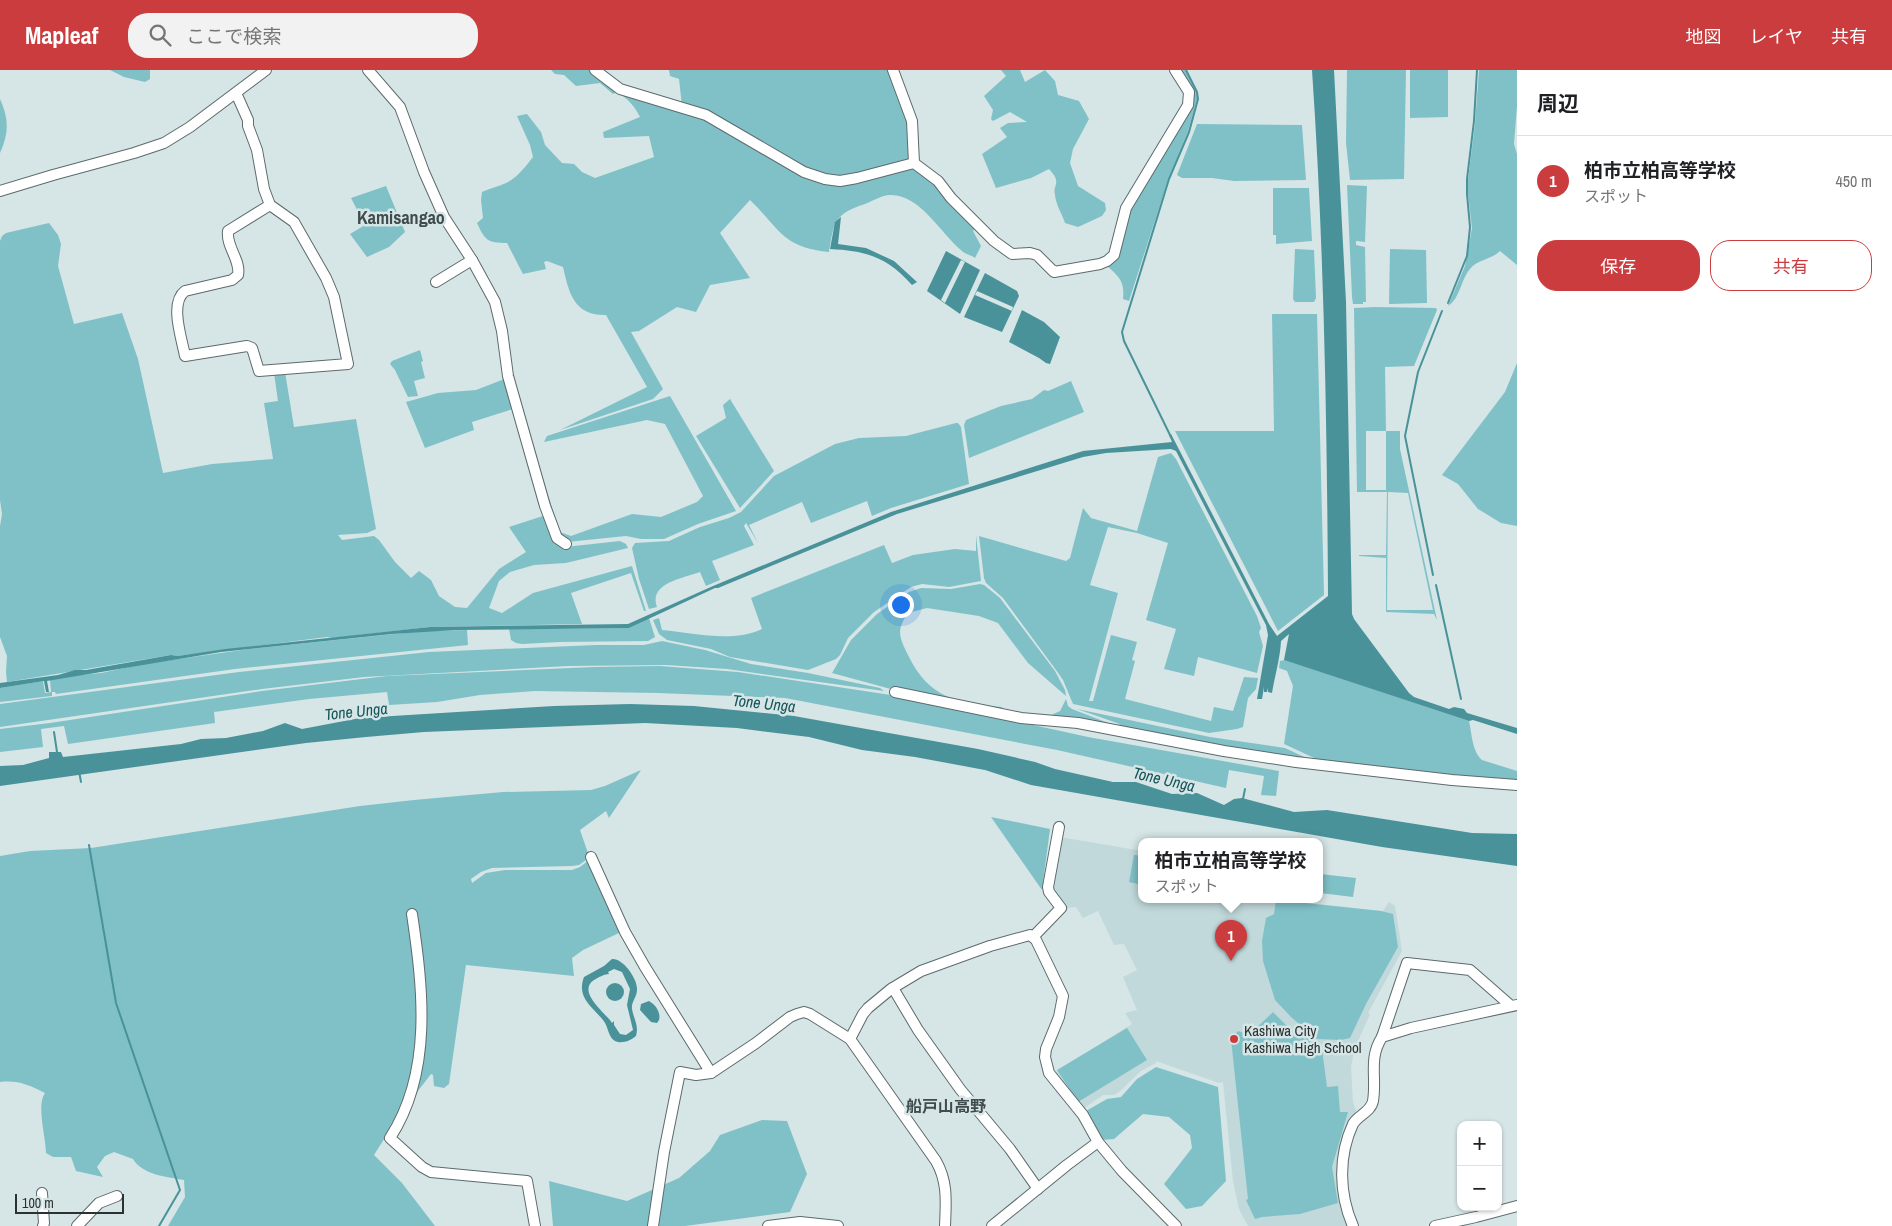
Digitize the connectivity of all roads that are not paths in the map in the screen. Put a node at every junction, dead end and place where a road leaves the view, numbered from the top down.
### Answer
1 (266, 70) edge
2 (368, 70) edge
3 (595, 70) edge
4 (893, 70) edge
5 (1175, 70) edge
6 (236, 93) junction
7 (914, 163) junction
8 (0, 191) edge
9 (270, 205) junction
10 (472, 260) junction
11 (436, 282) dead end
12 (566, 544) dead end
13 (895, 692) dead end
14 (1517, 785) edge
15 (1060, 827) dead end
16 (591, 857) dead end
17 (412, 914) dead end
18 (1033, 937) junction
19 (893, 988) junction
20 (1514, 1005) edge
21 (1382, 1037) junction
22 (850, 1039) junction
23 (711, 1073) junction
24 (1098, 1142) junction
25 (1038, 1189) junction
26 (42, 1193) dead end
27 (117, 1196) dead end
28 (1517, 1206) edge
29 (1461, 1223) edge
30 (43, 1226) edge
31 (78, 1226) edge
32 (535, 1226) edge
33 (653, 1226) edge
34 (768, 1226) edge
35 (838, 1226) edge
36 (945, 1226) edge
37 (992, 1226) edge
38 (1176, 1226) edge
39 (1353, 1226) edge
40 (1435, 1226) edge

1 - 6 street
2 - 10 street
3 - 7 street
4 - 7 street
5 - 7 street
6 - 8 street
6 - 9 street
9 - 9 street
10 - 11 street
10 - 12 street
13 - 14 street
15 - 18 street
16 - 23 street
17 - 32 street
18 - 19 street
18 - 24 street
19 - 22 street
19 - 25 street
20 - 21 street
20 - 21 street
21 - 39 street
22 - 23 street
22 - 36 street
23 - 33 street
24 - 25 street
24 - 38 street
25 - 37 street
26 - 30 street
27 - 31 street
28 - 29 street
29 - 40 street
34 - 35 street

